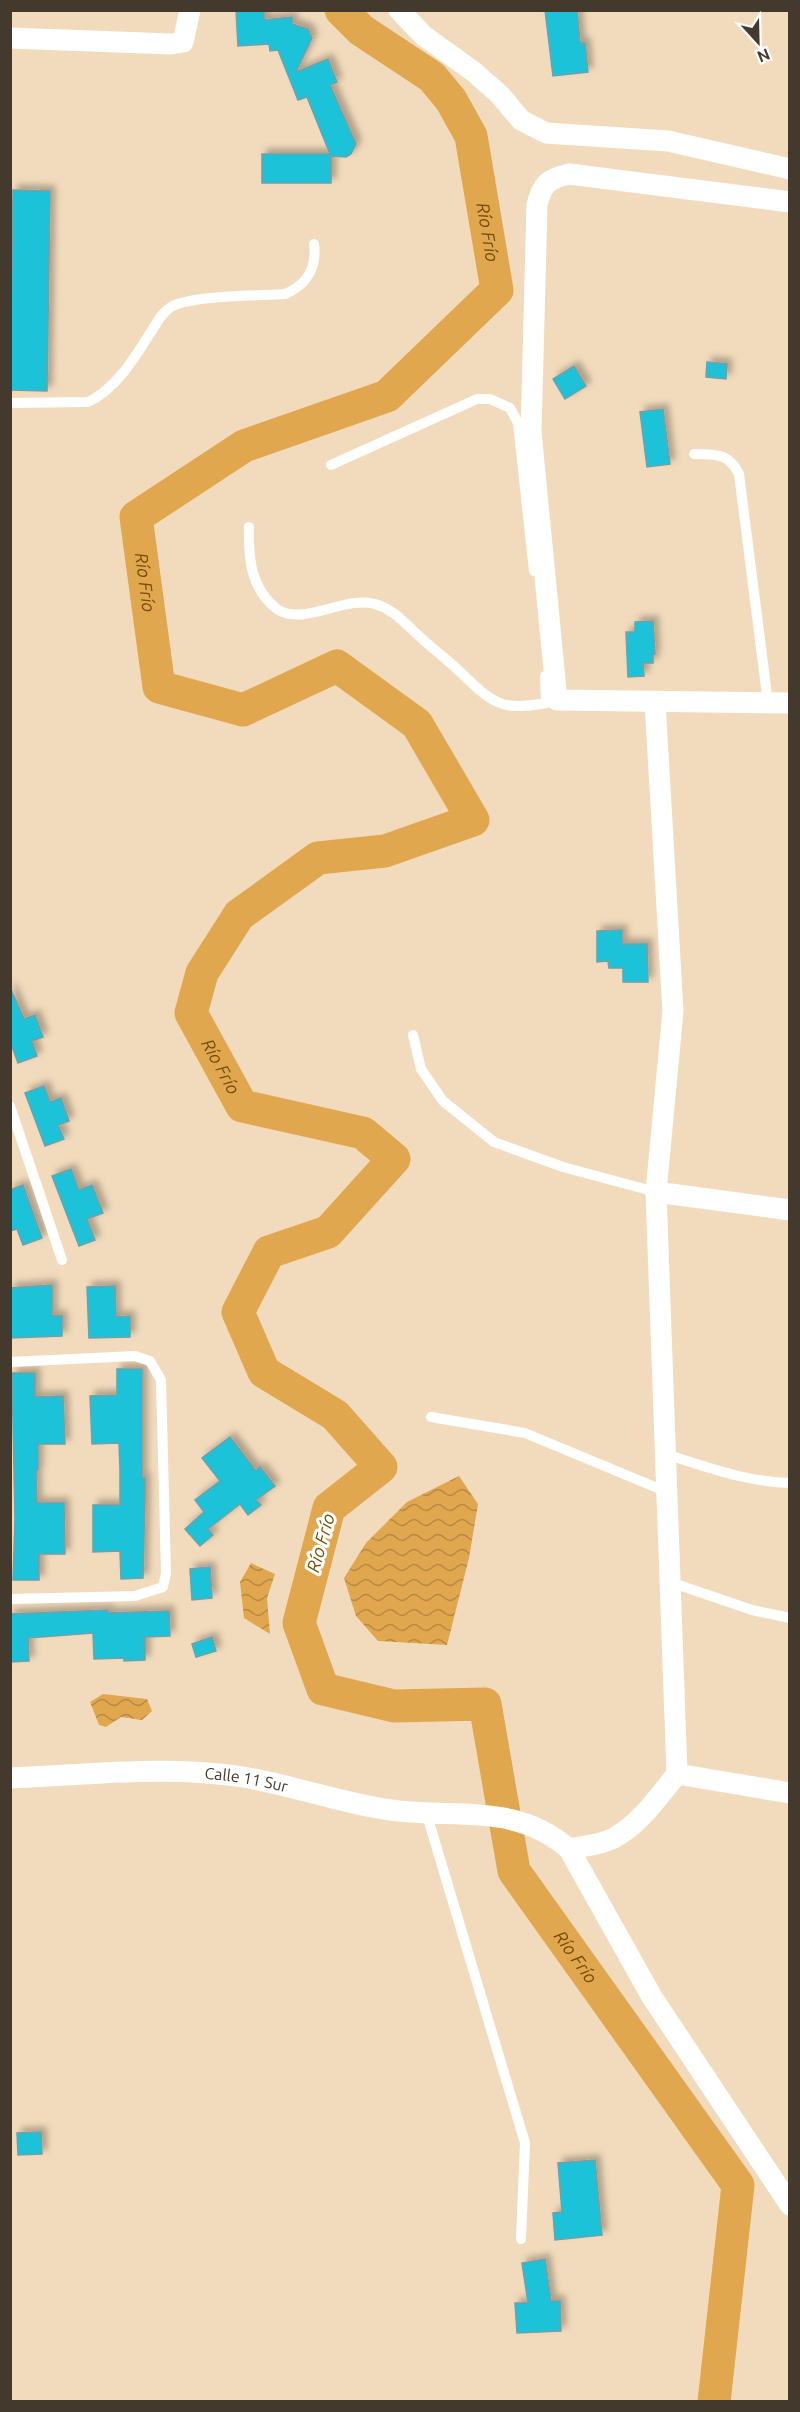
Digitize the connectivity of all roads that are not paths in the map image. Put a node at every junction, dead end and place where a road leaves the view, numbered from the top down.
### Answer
1 (190, 10) edge
2 (399, 10) edge
3 (10, 38) edge
4 (789, 169) edge
5 (789, 202) edge
6 (314, 244) dead end
7 (10, 403) edge
8 (694, 454) dead end
9 (332, 465) dead end
10 (249, 527) dead end
11 (552, 702) junction
12 (655, 702) junction
13 (768, 703) junction
14 (789, 703) edge
15 (413, 1035) dead end
16 (10, 1106) edge
17 (656, 1192) junction
18 (789, 1210) edge
19 (62, 1260) dead end
20 (10, 1362) edge
21 (431, 1417) dead end
22 (665, 1454) junction
23 (789, 1483) edge
24 (667, 1492) junction
25 (670, 1582) junction
26 (10, 1599) edge
27 (789, 1618) edge
28 (677, 1774) junction
29 (10, 1778) edge
30 (789, 1793) edge
31 (426, 1812) junction
32 (568, 1849) junction
33 (789, 2205) edge
34 (521, 2239) dead end

1 - 3 street
2 - 4 street
5 - 11 street
6 - 7 lane
8 - 13 lane
9 - 11 lane
10 - 11 lane
11 - 12 street
12 - 13 street
12 - 17 street
13 - 14 street
15 - 17 lane
16 - 19 lane
17 - 18 street
17 - 22 street
20 - 26 lane
21 - 24 lane
22 - 23 lane
22 - 24 street
24 - 25 street
25 - 27 lane
25 - 28 street
28 - 30 street
28 - 32 street
29 - 31 street, Calle 11 Sur
31 - 32 street, Calle 11 Sur
31 - 34 lane
32 - 33 street

